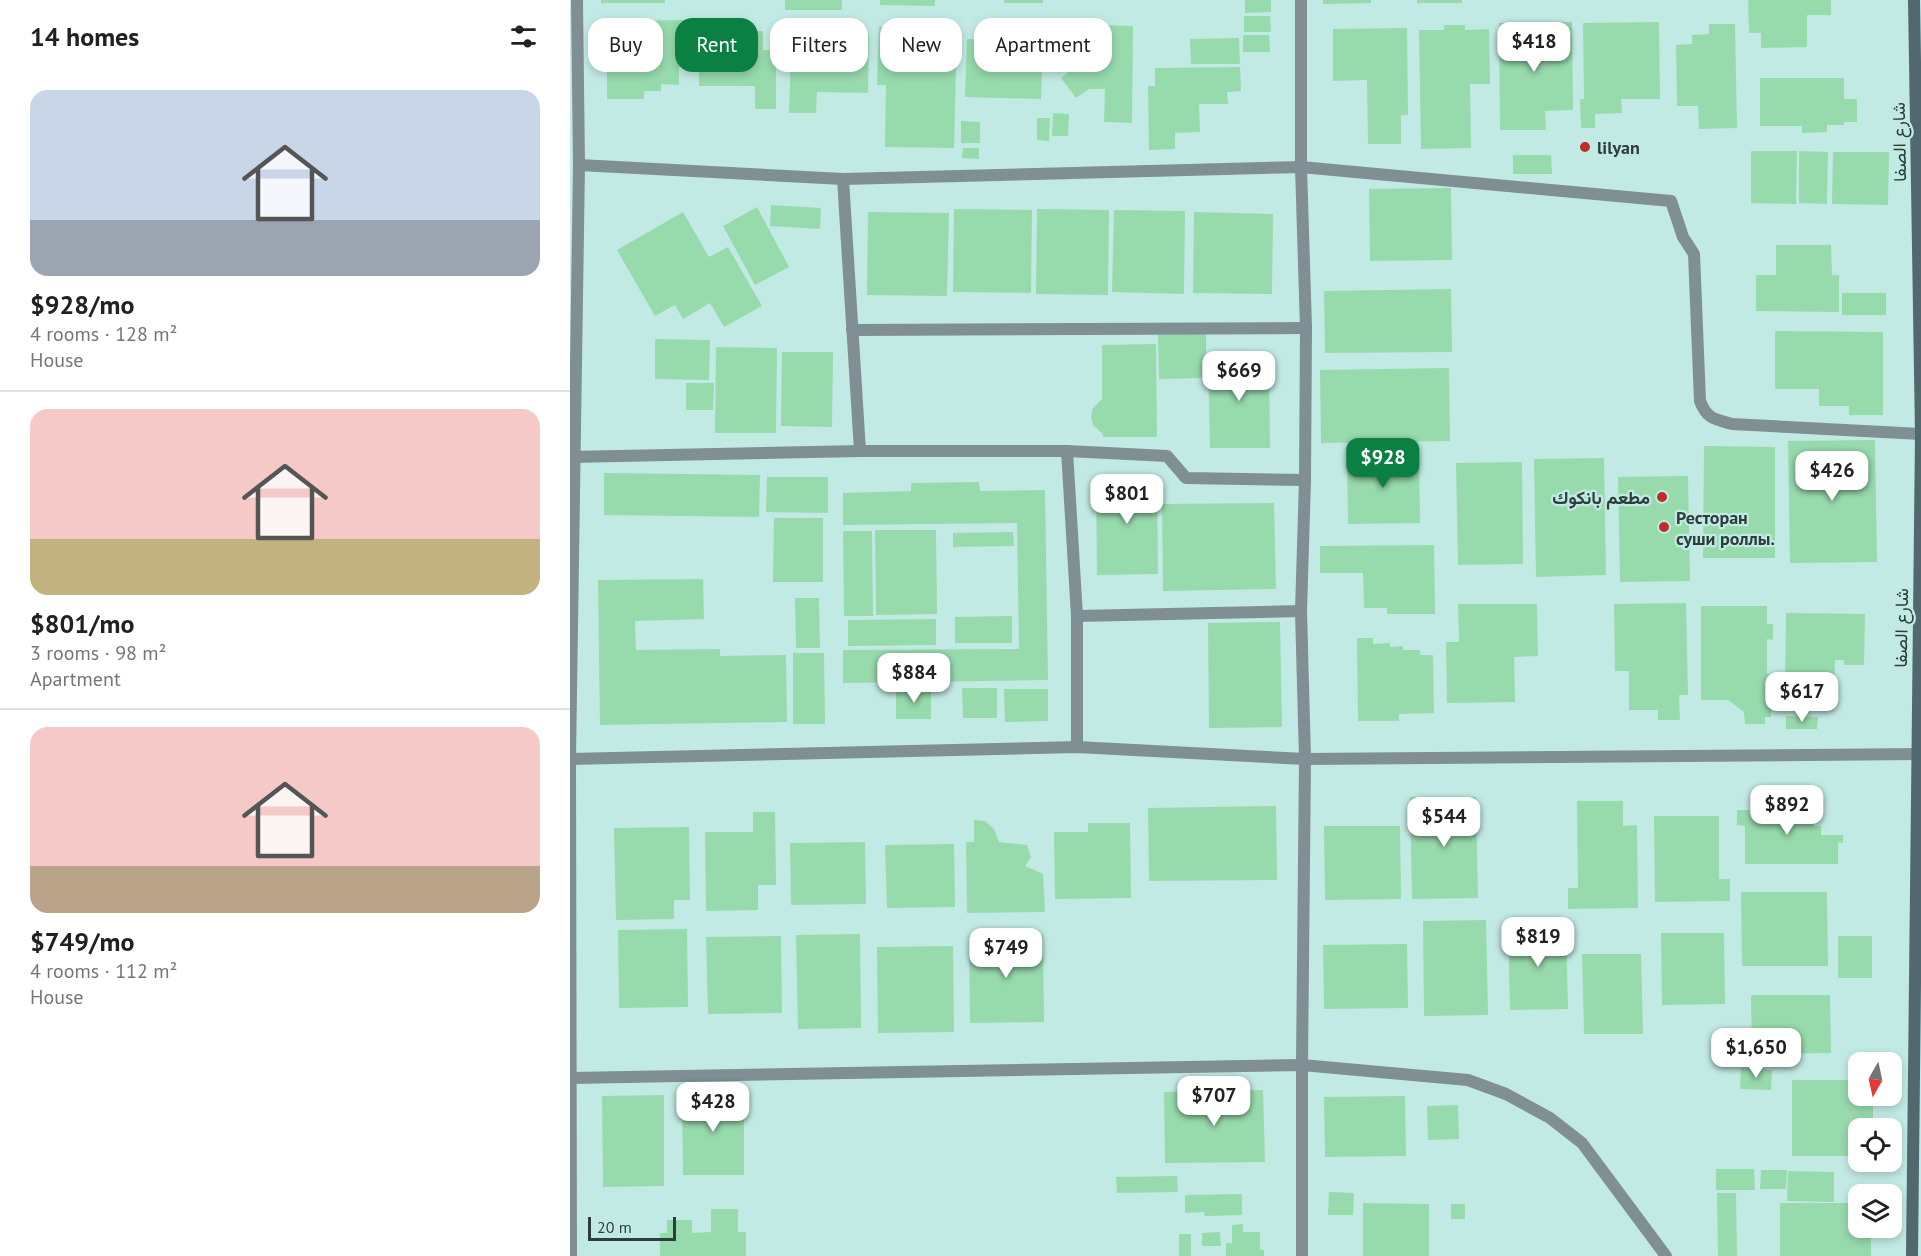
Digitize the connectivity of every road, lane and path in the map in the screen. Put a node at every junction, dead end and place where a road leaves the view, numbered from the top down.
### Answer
1 (577, 0) edge
2 (1301, 0) edge
3 (1914, 0) edge
4 (579, 165) junction
5 (1301, 167) junction
6 (843, 179) junction
7 (1306, 328) junction
8 (852, 330) junction
9 (1921, 434) edge
10 (860, 451) junction
11 (1067, 451) junction
12 (572, 456) edge
13 (1305, 480) junction
14 (1301, 611) junction
15 (1077, 616) junction
16 (1077, 747) junction
17 (1919, 754) edge
18 (570, 759) edge
19 (1305, 759) junction
20 (1918, 891) edge
21 (1302, 1065) junction
22 (1918, 1074) edge
23 (571, 1078) edge
24 (572, 1256) edge
25 (1302, 1256) edge
26 (1666, 1256) edge
27 (1912, 1256) edge

1 - 4 street
2 - 5 street
3 - 9 street, شارع الصفا
4 - 6 street
4 - 12 street
5 - 6 street
5 - 7 street
5 - 9 street
6 - 8 street
7 - 8 street
7 - 13 street
8 - 10 street
9 - 17 street, شارع الصفا
10 - 11 street
10 - 12 street
11 - 13 street
11 - 15 street
12 - 18 street
13 - 14 street
14 - 15 street
14 - 19 street
15 - 16 street
16 - 18 street
16 - 19 street
17 - 19 street
17 - 20 street, شارع الصفا
18 - 23 street
19 - 21 street
20 - 22 street, شارع الصفا
21 - 23 street
21 - 25 street
21 - 26 street
22 - 27 street, شارع الصفا
23 - 24 street

